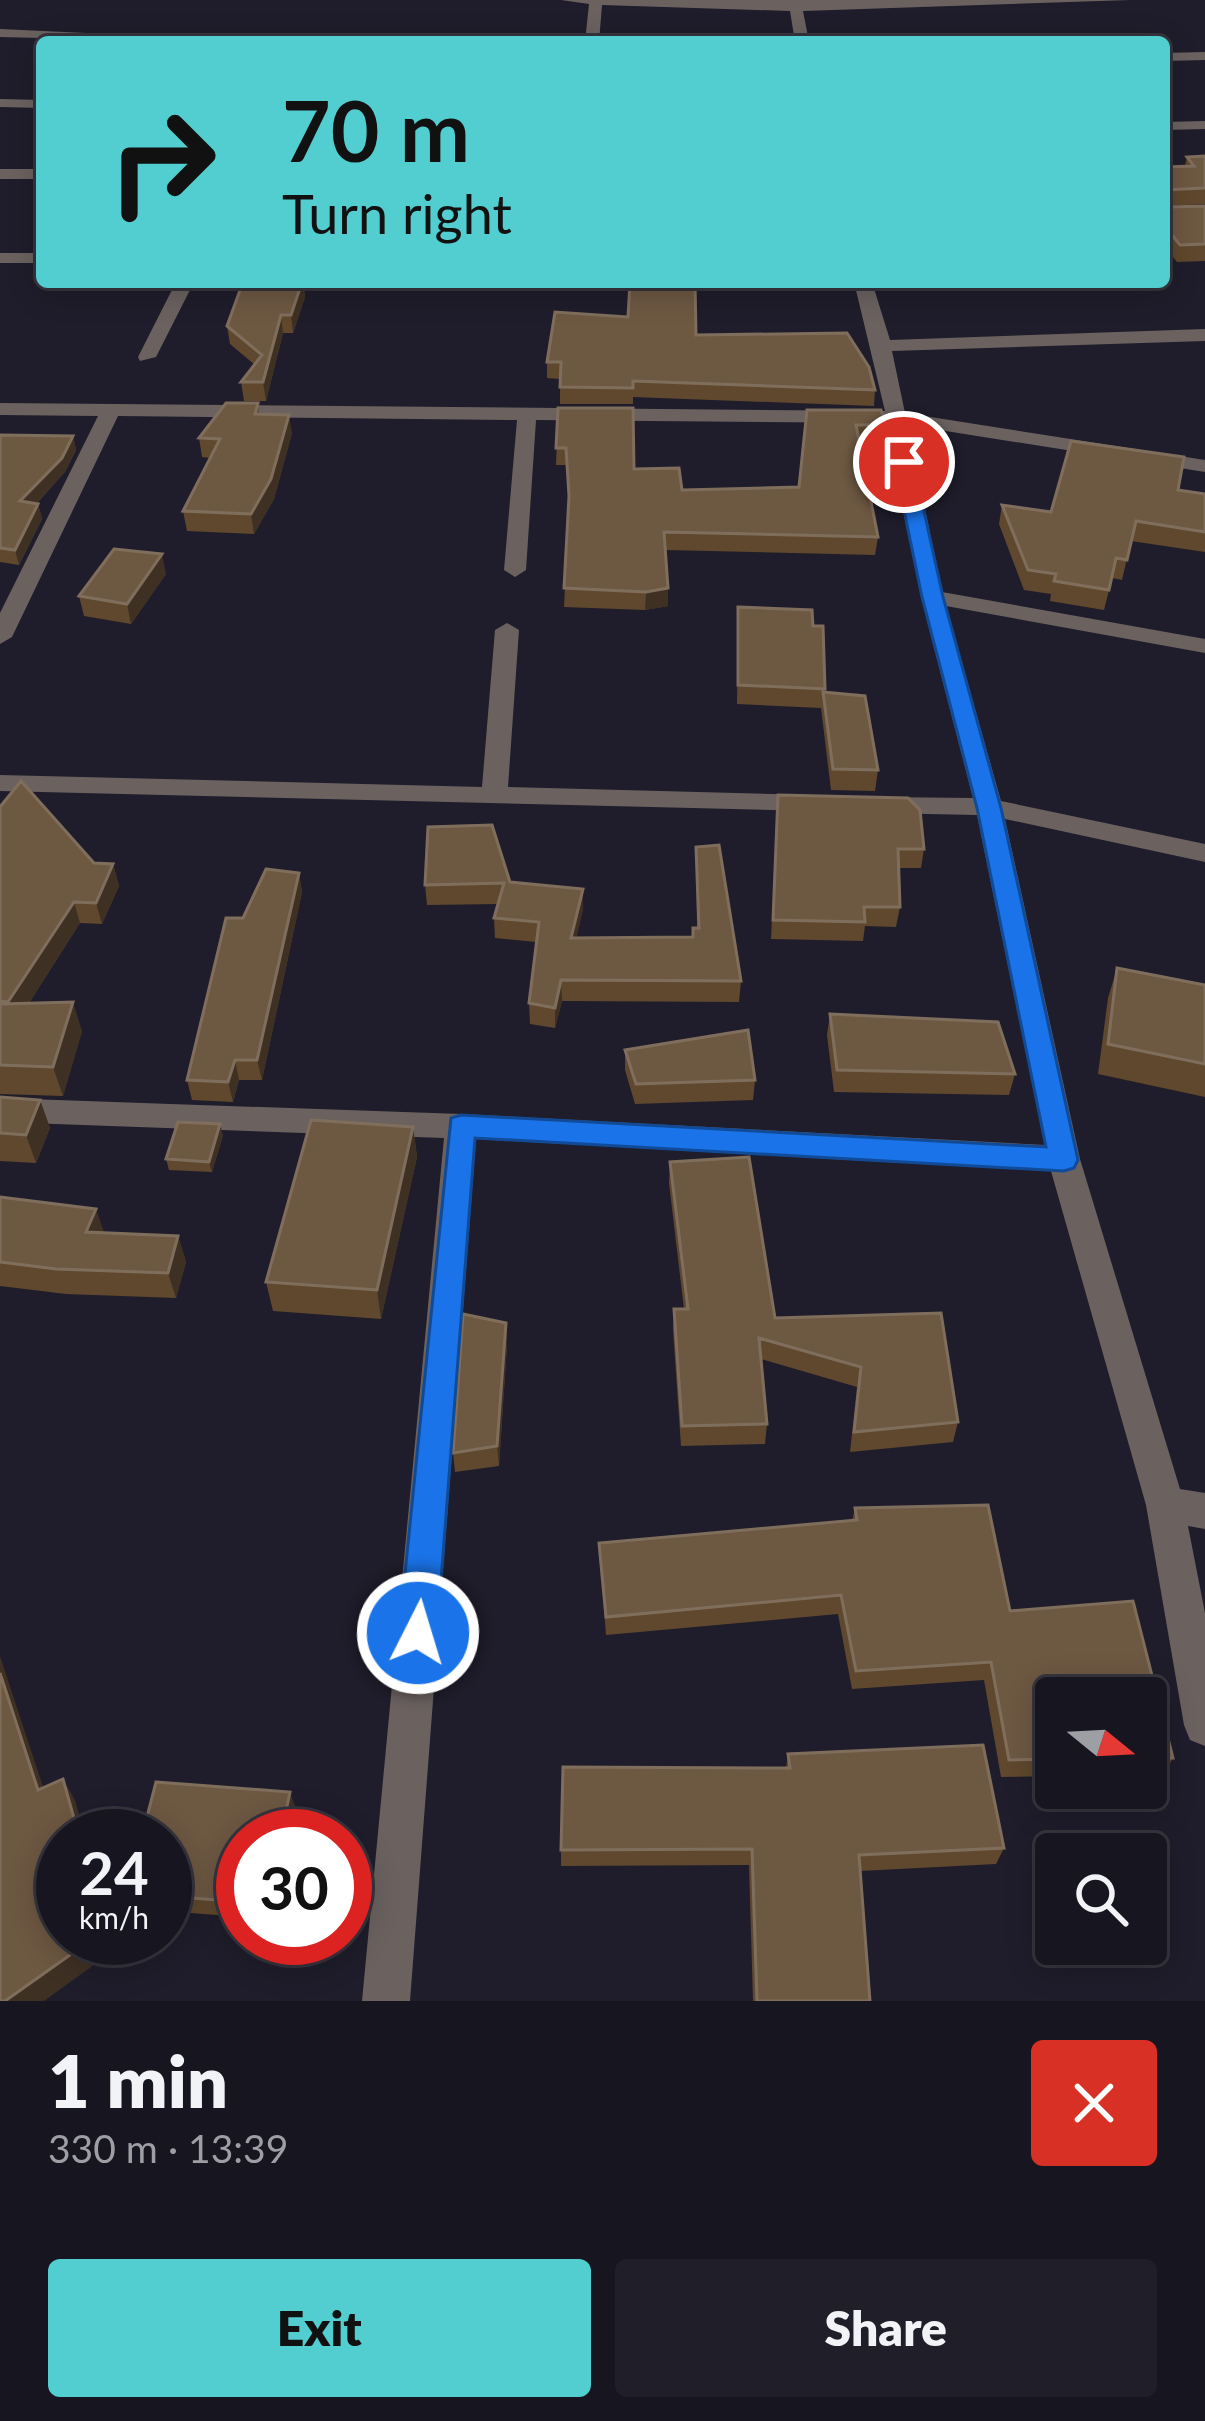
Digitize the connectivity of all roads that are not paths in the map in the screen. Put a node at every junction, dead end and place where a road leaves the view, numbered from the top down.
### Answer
1 (567, 0) edge
2 (1124, 0) edge
3 (596, 2) edge
4 (795, 3) edge
5 (0, 33) edge
6 (65, 36) edge
7 (593, 36) edge
8 (801, 36) edge
9 (1205, 56) edge
10 (1170, 57) edge
11 (0, 103) edge
12 (36, 104) edge
13 (1205, 125) edge
14 (1170, 126) edge
15 (0, 174) edge
16 (36, 174) edge
17 (0, 258) edge
18 (36, 258) edge
19 (181, 288) edge
20 (865, 288) edge
21 (1205, 335) edge
22 (882, 346) junction
23 (147, 357) dead end
24 (112, 408) junction
25 (0, 409) edge
26 (527, 414) junction
27 (894, 417) junction
28 (1205, 466) edge
29 (515, 570) dead end
30 (932, 597) junction
31 (507, 630) dead end
32 (0, 637) edge
33 (1205, 646) edge
34 (0, 783) edge
35 (494, 795) junction
36 (989, 808) junction
37 (1205, 853) edge
38 (0, 1110) edge
39 (461, 1126) junction
40 (1064, 1160) junction
41 (1185, 1508) edge
42 (1205, 1725) edge
43 (386, 2001) edge

1 - 3 street
2 - 4 street
3 - 4 street
3 - 7 street
4 - 8 street
5 - 6 street
9 - 10 street
11 - 12 street
13 - 14 street
15 - 16 street
17 - 18 street
19 - 23 street
20 - 22 street
21 - 22 street
22 - 27 street
24 - 25 street
24 - 26 street
24 - 32 street
26 - 27 street
26 - 29 street
27 - 28 street
27 - 30 street
30 - 33 street
30 - 36 street
31 - 35 street
34 - 35 street
35 - 36 street
36 - 37 street
36 - 40 street
38 - 39 street
39 - 40 street
39 - 43 street
40 - 41 street
41 - 42 street

